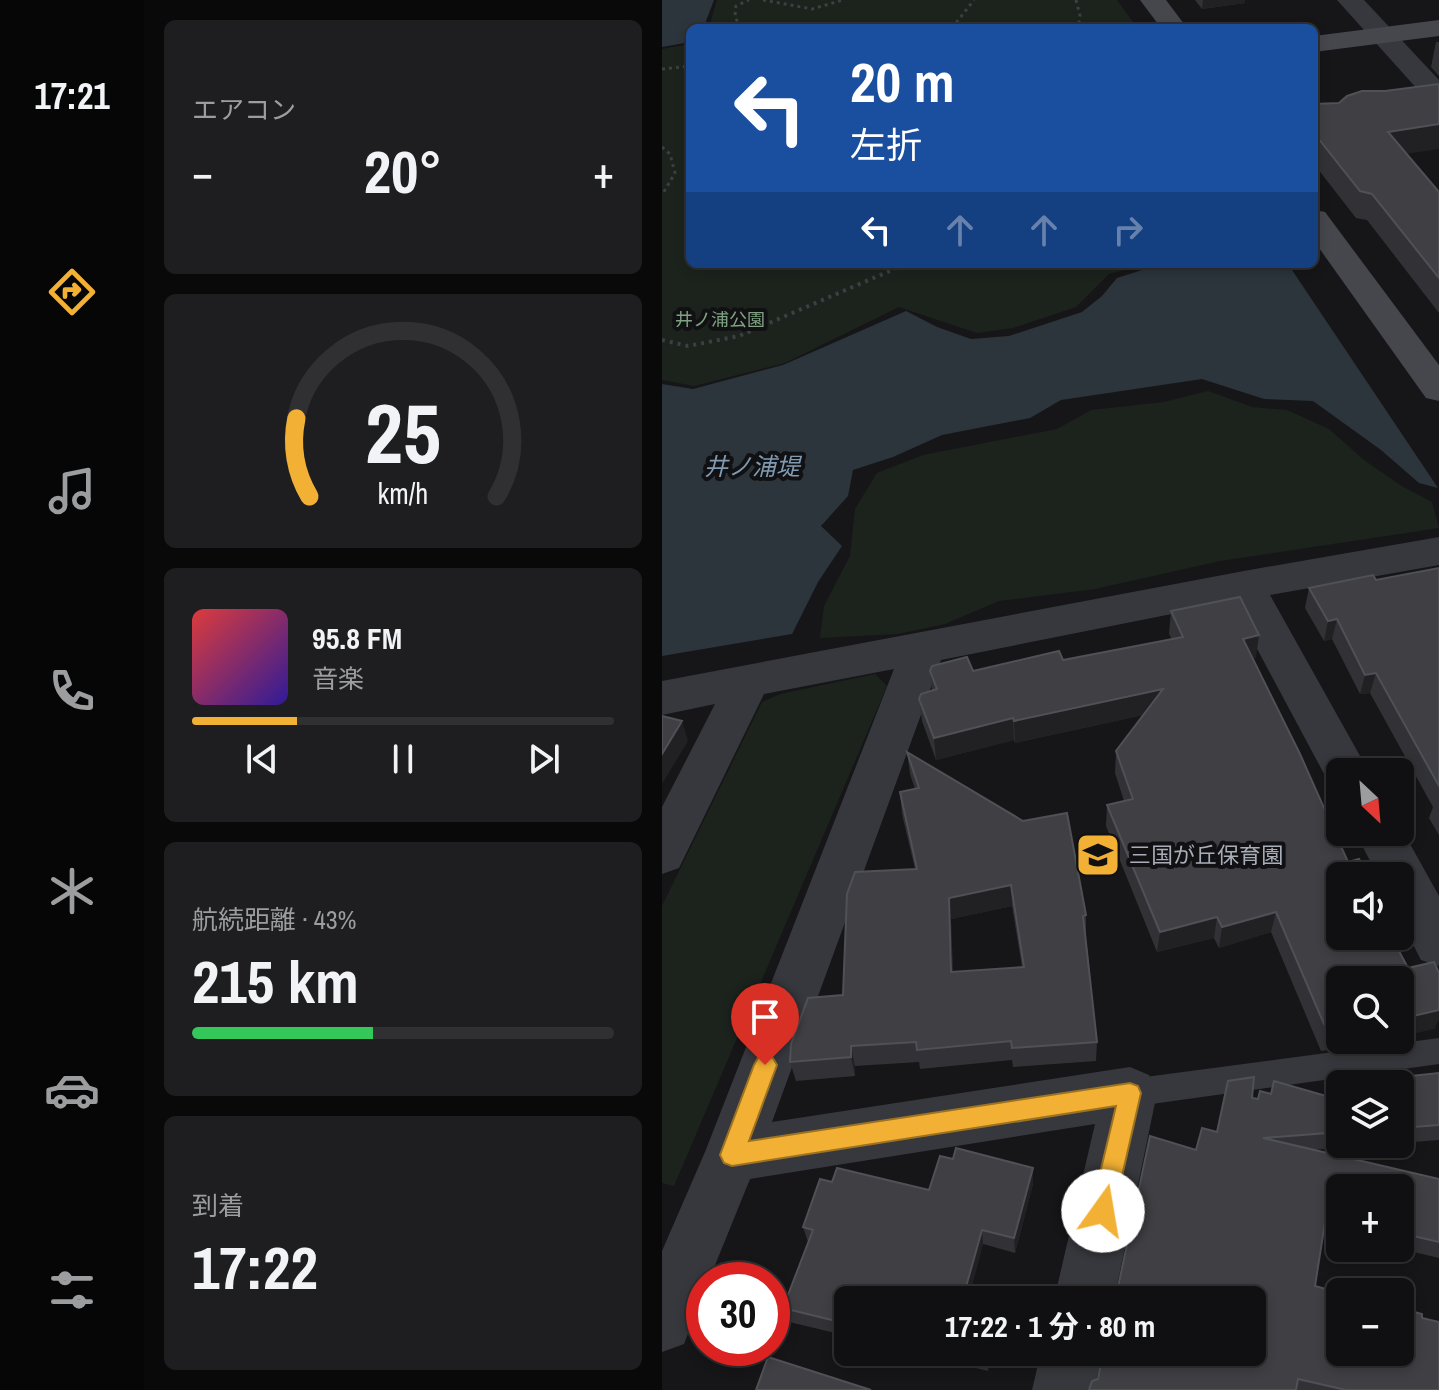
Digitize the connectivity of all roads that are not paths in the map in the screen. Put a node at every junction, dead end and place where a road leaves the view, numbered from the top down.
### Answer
1 (1153, 0) edge
2 (1350, 0) edge
3 (1171, 24) edge
4 (1439, 28) edge
5 (1383, 35) junction
6 (1318, 43) edge
7 (1439, 96) edge
8 (1318, 224) edge
9 (1438, 388) edge
10 (1439, 551) edge
11 (1244, 585) junction
12 (923, 649) junction
13 (748, 683) junction
14 (662, 698) edge
15 (1338, 758) edge
16 (1386, 846) edge
17 (662, 854) edge
18 (1439, 944) edge
19 (1439, 1051) edge
20 (1130, 1093) junction
21 (732, 1155) junction
22 (1087, 1286) edge
23 (662, 1322) edge
24 (1069, 1366) edge
25 (1063, 1390) edge

1 - 3 street
2 - 5 street
4 - 5 street
5 - 6 street
5 - 7 street
8 - 9 street
10 - 11 street
11 - 12 street
11 - 15 street
12 - 13 street
12 - 21 street
13 - 14 street
13 - 17 street
16 - 18 street
19 - 20 lane
20 - 21 street
20 - 22 street
21 - 23 street
24 - 25 street

